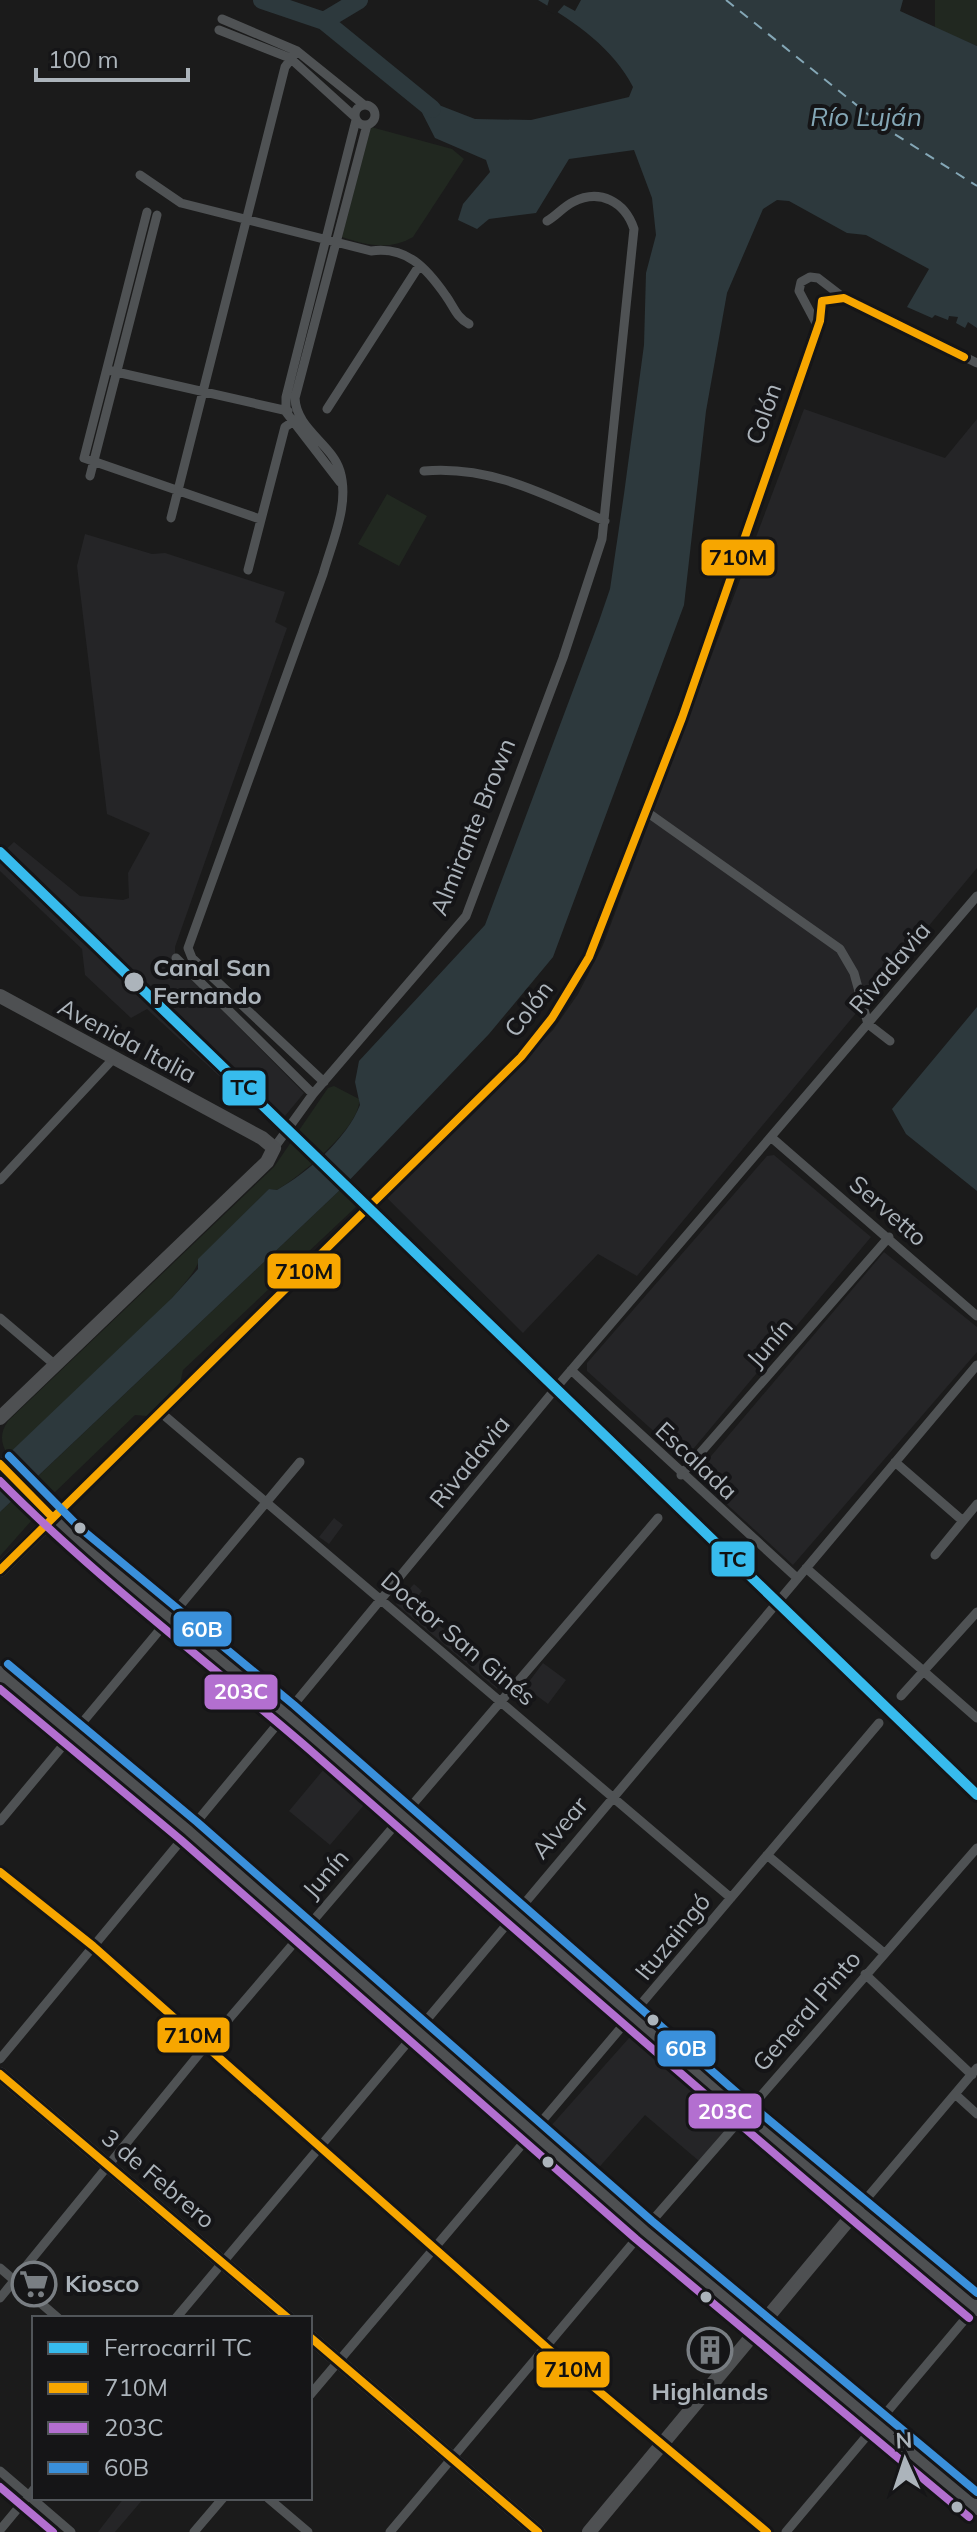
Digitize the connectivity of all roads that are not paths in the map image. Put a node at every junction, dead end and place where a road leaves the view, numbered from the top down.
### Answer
1 (221, 25) dead end
2 (294, 55) junction
3 (364, 105) junction
4 (356, 118) junction
5 (367, 125) junction
6 (140, 175) dead end
7 (152, 213) dead end
8 (246, 220) junction
9 (547, 221) dead end
10 (331, 241) junction
11 (419, 266) junction
12 (824, 283) junction
13 (844, 298) junction
14 (823, 300) junction
15 (806, 303) junction
16 (469, 324) dead end
17 (816, 331) junction
18 (977, 363) edge
19 (112, 371) junction
20 (203, 393) junction
21 (327, 409) dead end
22 (294, 415) junction
23 (94, 461) junction
24 (424, 471) dead end
25 (90, 476) dead end
26 (178, 489) junction
27 (171, 518) dead end
28 (260, 519) junction
29 (605, 521) junction
30 (248, 570) dead end
31 (644, 810) junction
32 (977, 896) edge
33 (176, 958) dead end
34 (0, 996) edge
35 (868, 1024) junction
36 (890, 1041) dead end
37 (113, 1059) junction
38 (324, 1082) junction
39 (313, 1094) junction
40 (772, 1138) junction
41 (274, 1148) junction
42 (0, 1180) edge
43 (889, 1237) junction
44 (977, 1316) edge
45 (0, 1318) edge
46 (54, 1364) junction
47 (977, 1365) edge
48 (571, 1370) junction
49 (159, 1411) junction
50 (0, 1418) edge
51 (300, 1462) dead end
52 (895, 1462) junction
53 (0, 1464) edge
54 (681, 1475) junction
55 (977, 1504) edge
56 (266, 1505) junction
57 (53, 1518) junction
58 (658, 1518) dead end
59 (963, 1521) junction
60 (935, 1555) dead end
61 (806, 1568) junction
62 (0, 1570) edge
63 (797, 1578) junction
64 (382, 1601) junction
65 (977, 1612) edge
66 (170, 1618) junction
67 (924, 1671) junction
68 (0, 1673) edge
69 (901, 1696) dead end
70 (501, 1702) junction
71 (286, 1714) junction
72 (977, 1718) edge
73 (879, 1723) dead end
74 (72, 1735) junction
75 (613, 1796) junction
76 (402, 1816) junction
77 (0, 1821) edge
78 (189, 1831) junction
79 (977, 1848) edge
80 (767, 1855) junction
81 (0, 1872) edge
82 (731, 1898) junction
83 (515, 1913) junction
84 (302, 1932) junction
85 (93, 1946) junction
86 (884, 1953) junction
87 (865, 1974) junction
88 (633, 2018) junction
89 (416, 2031) junction
90 (204, 2048) junction
91 (0, 2059) edge
92 (974, 2071) edge
93 (0, 2074) edge
94 (955, 2094) junction
95 (977, 2114) edge
96 (744, 2115) junction
97 (532, 2133) junction
98 (318, 2147) junction
99 (109, 2165) junction
100 (856, 2211) junction
101 (644, 2230) junction
102 (433, 2249) junction
103 (222, 2262) junction
104 (0, 2268) edge
105 (14, 2280) junction
106 (0, 2298) edge
107 (976, 2307) edge
108 (56, 2316) edge
109 (178, 2316) edge
110 (286, 2316) edge
111 (760, 2327) junction
112 (312, 2339) edge
113 (546, 2347) junction
114 (338, 2361) junction
115 (312, 2393) edge
116 (876, 2423) junction
117 (662, 2444) junction
118 (452, 2458) junction
119 (0, 2471) edge
120 (31, 2492) edge
121 (39, 2500) edge
122 (221, 2500) edge
123 (270, 2500) edge
124 (977, 2508) edge
125 (0, 2530) edge
126 (71, 2532) edge
127 (194, 2532) edge
128 (308, 2532) edge
129 (390, 2532) edge
130 (538, 2532) edge
131 (589, 2532) edge
132 (767, 2532) edge
133 (786, 2532) edge

1 - 2 street
2 - 3 street
2 - 4 street
2 - 8 street
3 - 4 street
3 - 5 street
4 - 5 street
4 - 10 street
5 - 10 street
6 - 8 street
7 - 19 street
8 - 10 street
8 - 20 street
9 - 29 street, Almirante Brown
10 - 11 street
10 - 22 street
11 - 16 street
11 - 21 street
12 - 13 street
12 - 14 street
12 - 15 street
13 - 14 street
13 - 18 street
14 - 15 street
14 - 17 street, Colón
15 - 17 street
17 - 31 street, Colón
19 - 20 street
19 - 23 street
20 - 22 street
20 - 26 street
22 - 28 street
22 - 38 street
23 - 25 street
23 - 26 street
24 - 29 street
26 - 27 street
26 - 28 street
28 - 30 street
29 - 38 street, Almirante Brown
31 - 35 street
31 - 49 street, Colón
32 - 35 street, Rivadavia
33 - 39 street
34 - 37 main road, Avenida Italia
35 - 36 street
35 - 40 street, Rivadavia
37 - 41 main road, Avenida Italia
37 - 42 street
38 - 39 street, Almirante Brown
39 - 41 street, Almirante Brown
40 - 43 street, Servetto
40 - 48 street, Rivadavia
41 - 46 main road, Almirante Brown
43 - 44 street, Servetto
43 - 54 street, Junín
45 - 46 street
46 - 50 main road, Almirante Brown
47 - 52 street, Alvear
48 - 54 street, Escalada
48 - 64 street, Rivadavia
49 - 56 street, Doctor San Ginés
49 - 57 street, Colón
51 - 56 street
52 - 59 street
52 - 61 street, Alvear
53 - 57 main road
54 - 63 street, Escalada
55 - 59 street
56 - 64 street, Doctor San Ginés
56 - 66 street
57 - 62 main road, Colón
57 - 66 main road
58 - 70 street, Junín
59 - 60 street
61 - 63 street, Alvear
61 - 67 street
63 - 75 street, Alvear
64 - 70 street, Doctor San Ginés
64 - 71 street, Rivadavia
65 - 67 street
66 - 71 main road
66 - 74 street
67 - 69 street
67 - 72 street
68 - 74 main road
70 - 75 street, Doctor San Ginés
70 - 76 street, Junín
71 - 76 main road
71 - 78 street, Rivadavia
73 - 80 street, Ituzaingó
74 - 77 street
74 - 78 main road
75 - 82 street, Doctor San Ginés
75 - 83 street, Alvear
76 - 83 main road
76 - 84 street, Junín
78 - 84 main road
78 - 85 street, Rivadavia
79 - 86 street, General Pinto
80 - 82 street, Ituzaingó
80 - 86 street
81 - 85 street
82 - 88 street, Ituzaingó
83 - 88 main road
83 - 89 street, Alvear
84 - 89 main road
84 - 90 street, Junín
85 - 90 street
85 - 91 street, Rivadavia
86 - 87 street, General Pinto
87 - 92 street
87 - 96 street, General Pinto
88 - 96 main road
88 - 97 street, Ituzaingó
89 - 97 main road
89 - 98 street, Alvear
90 - 98 street
90 - 99 street, Junín
92 - 94 street
93 - 99 main road, 3 de Febrero
94 - 95 street
94 - 100 street
96 - 100 main road
96 - 101 street, General Pinto
97 - 101 main road
97 - 102 street, Ituzaingó
98 - 102 street
98 - 103 street, Alvear
99 - 103 main road, 3 de Febrero
99 - 105 street, Junín
100 - 107 main road
100 - 111 main road
101 - 111 main road
101 - 113 street, General Pinto
102 - 113 street
102 - 114 street, Ituzaingó
103 - 109 street, Alvear
103 - 110 main road, 3 de Febrero
104 - 105 street
105 - 106 street, Junín
105 - 108 street
107 - 116 street
111 - 116 main road
111 - 117 main road
112 - 114 main road
113 - 117 street
113 - 118 street, General Pinto
114 - 115 street, Ituzaingó
114 - 118 main road
116 - 124 main road
116 - 133 street
117 - 131 main road
117 - 132 street
118 - 129 street, General Pinto
118 - 130 main road
119 - 120 street
120 - 125 street
121 - 126 street
122 - 127 street
123 - 128 street

